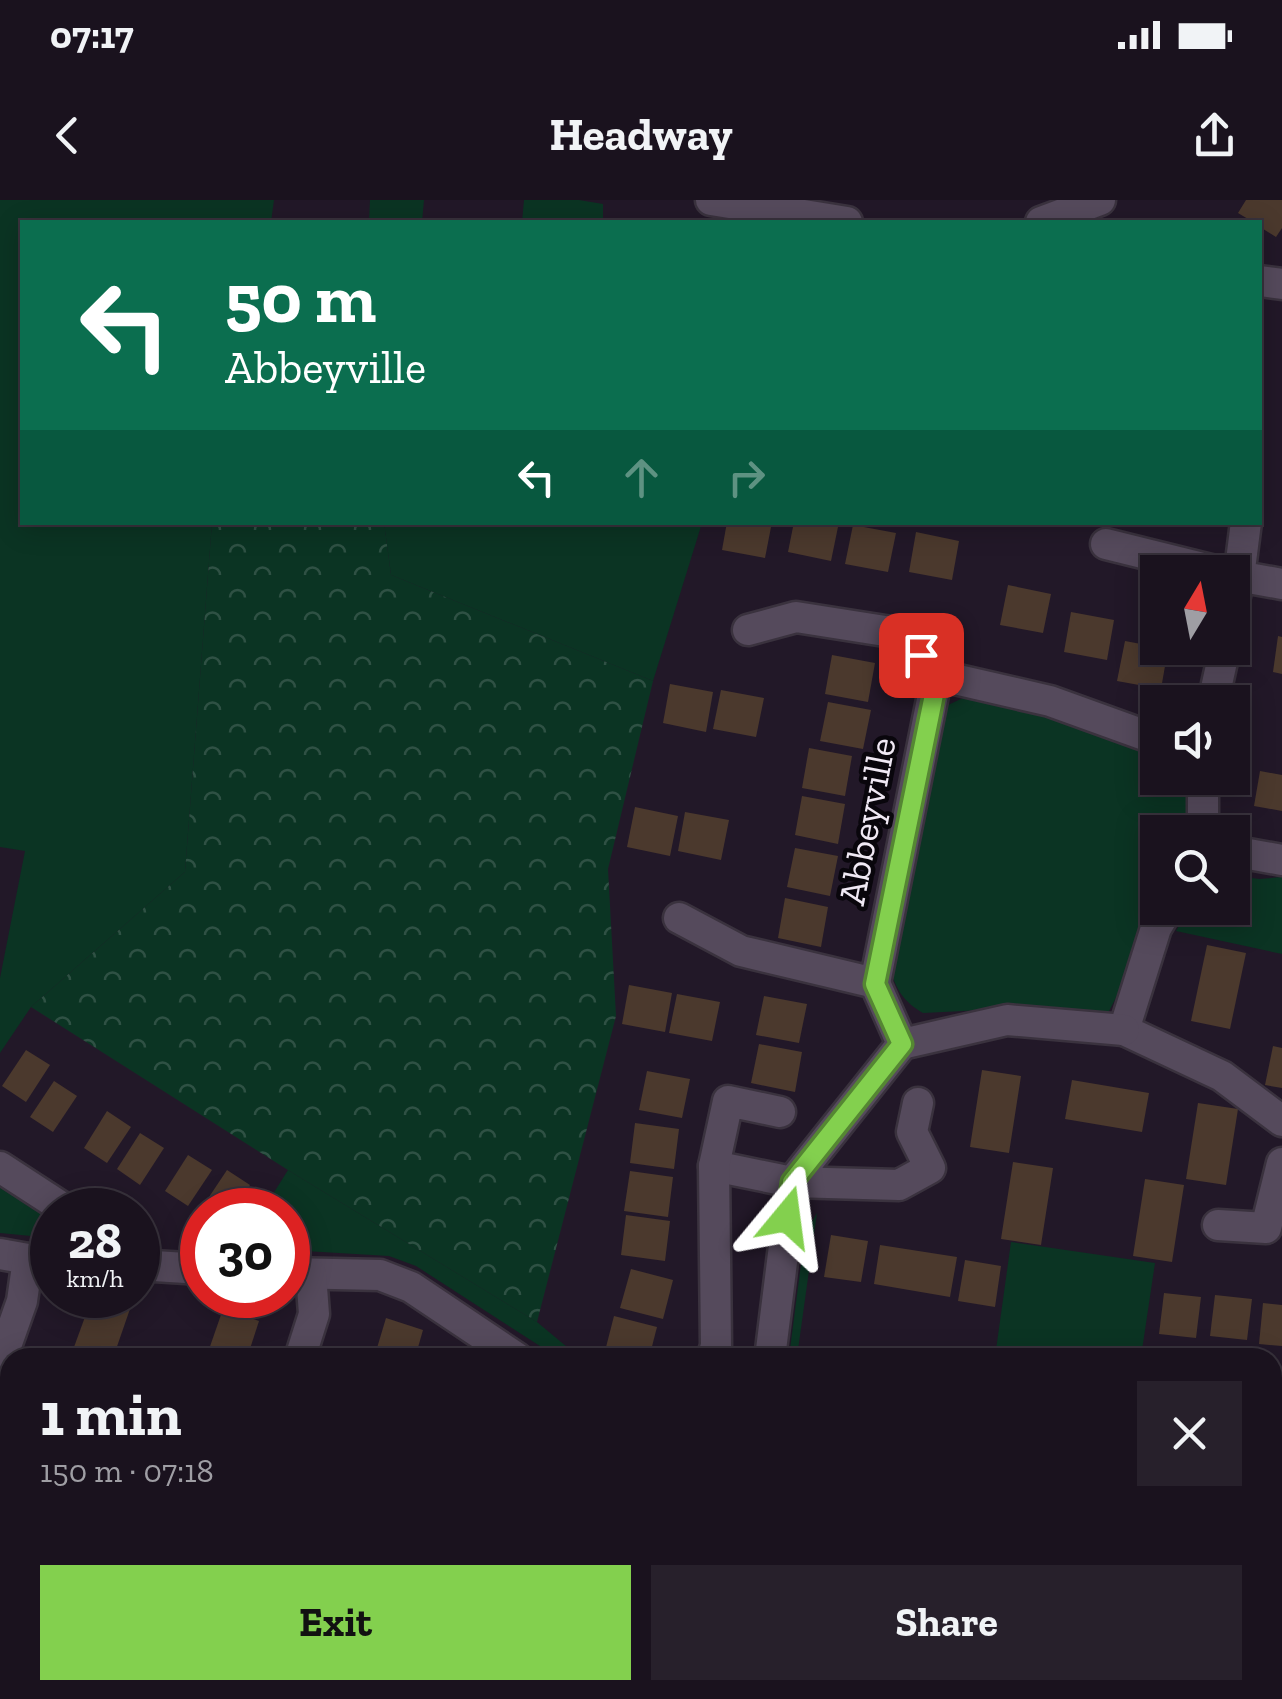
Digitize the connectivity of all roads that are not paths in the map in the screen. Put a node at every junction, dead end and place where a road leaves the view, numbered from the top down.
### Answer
1 (711, 200) edge
2 (1100, 209) edge
3 (835, 220) edge
4 (1050, 220) edge
5 (1245, 525) edge
6 (1106, 544) dead end
7 (1150, 555) edge
8 (1236, 555) edge
9 (1250, 578) edge
10 (1282, 584) edge
11 (748, 630) dead end
12 (938, 675) junction
13 (1140, 734) edge
14 (1250, 855) edge
15 (1282, 860) edge
16 (679, 918) dead end
17 (1158, 925) edge
18 (875, 984) junction
19 (1124, 1030) junction
20 (902, 1044) junction
21 (918, 1103) dead end
22 (780, 1112) dead end
23 (1282, 1121) edge
24 (1282, 1163) edge
25 (714, 1166) junction
26 (0, 1167) edge
27 (792, 1182) junction
28 (32, 1188) edge
29 (1218, 1224) dead end
30 (1274, 1234) edge
31 (27, 1258) edge
32 (310, 1274) edge
33 (310, 1303) edge
34 (5, 1348) edge
35 (303, 1348) edge
36 (502, 1348) edge
37 (715, 1348) edge
38 (771, 1348) edge

1 - 3 street
2 - 4 street
5 - 8 street
6 - 7 street
9 - 10 street
11 - 12 street
12 - 13 street
12 - 18 street, Abbeyville
14 - 15 street
16 - 18 street
17 - 19 street
18 - 20 street
19 - 20 street
19 - 23 street
20 - 27 street
21 - 27 street
22 - 25 street
24 - 30 street
25 - 27 street
25 - 37 street
26 - 28 street
27 - 38 street
29 - 30 street
31 - 34 street
32 - 36 street
33 - 35 street

